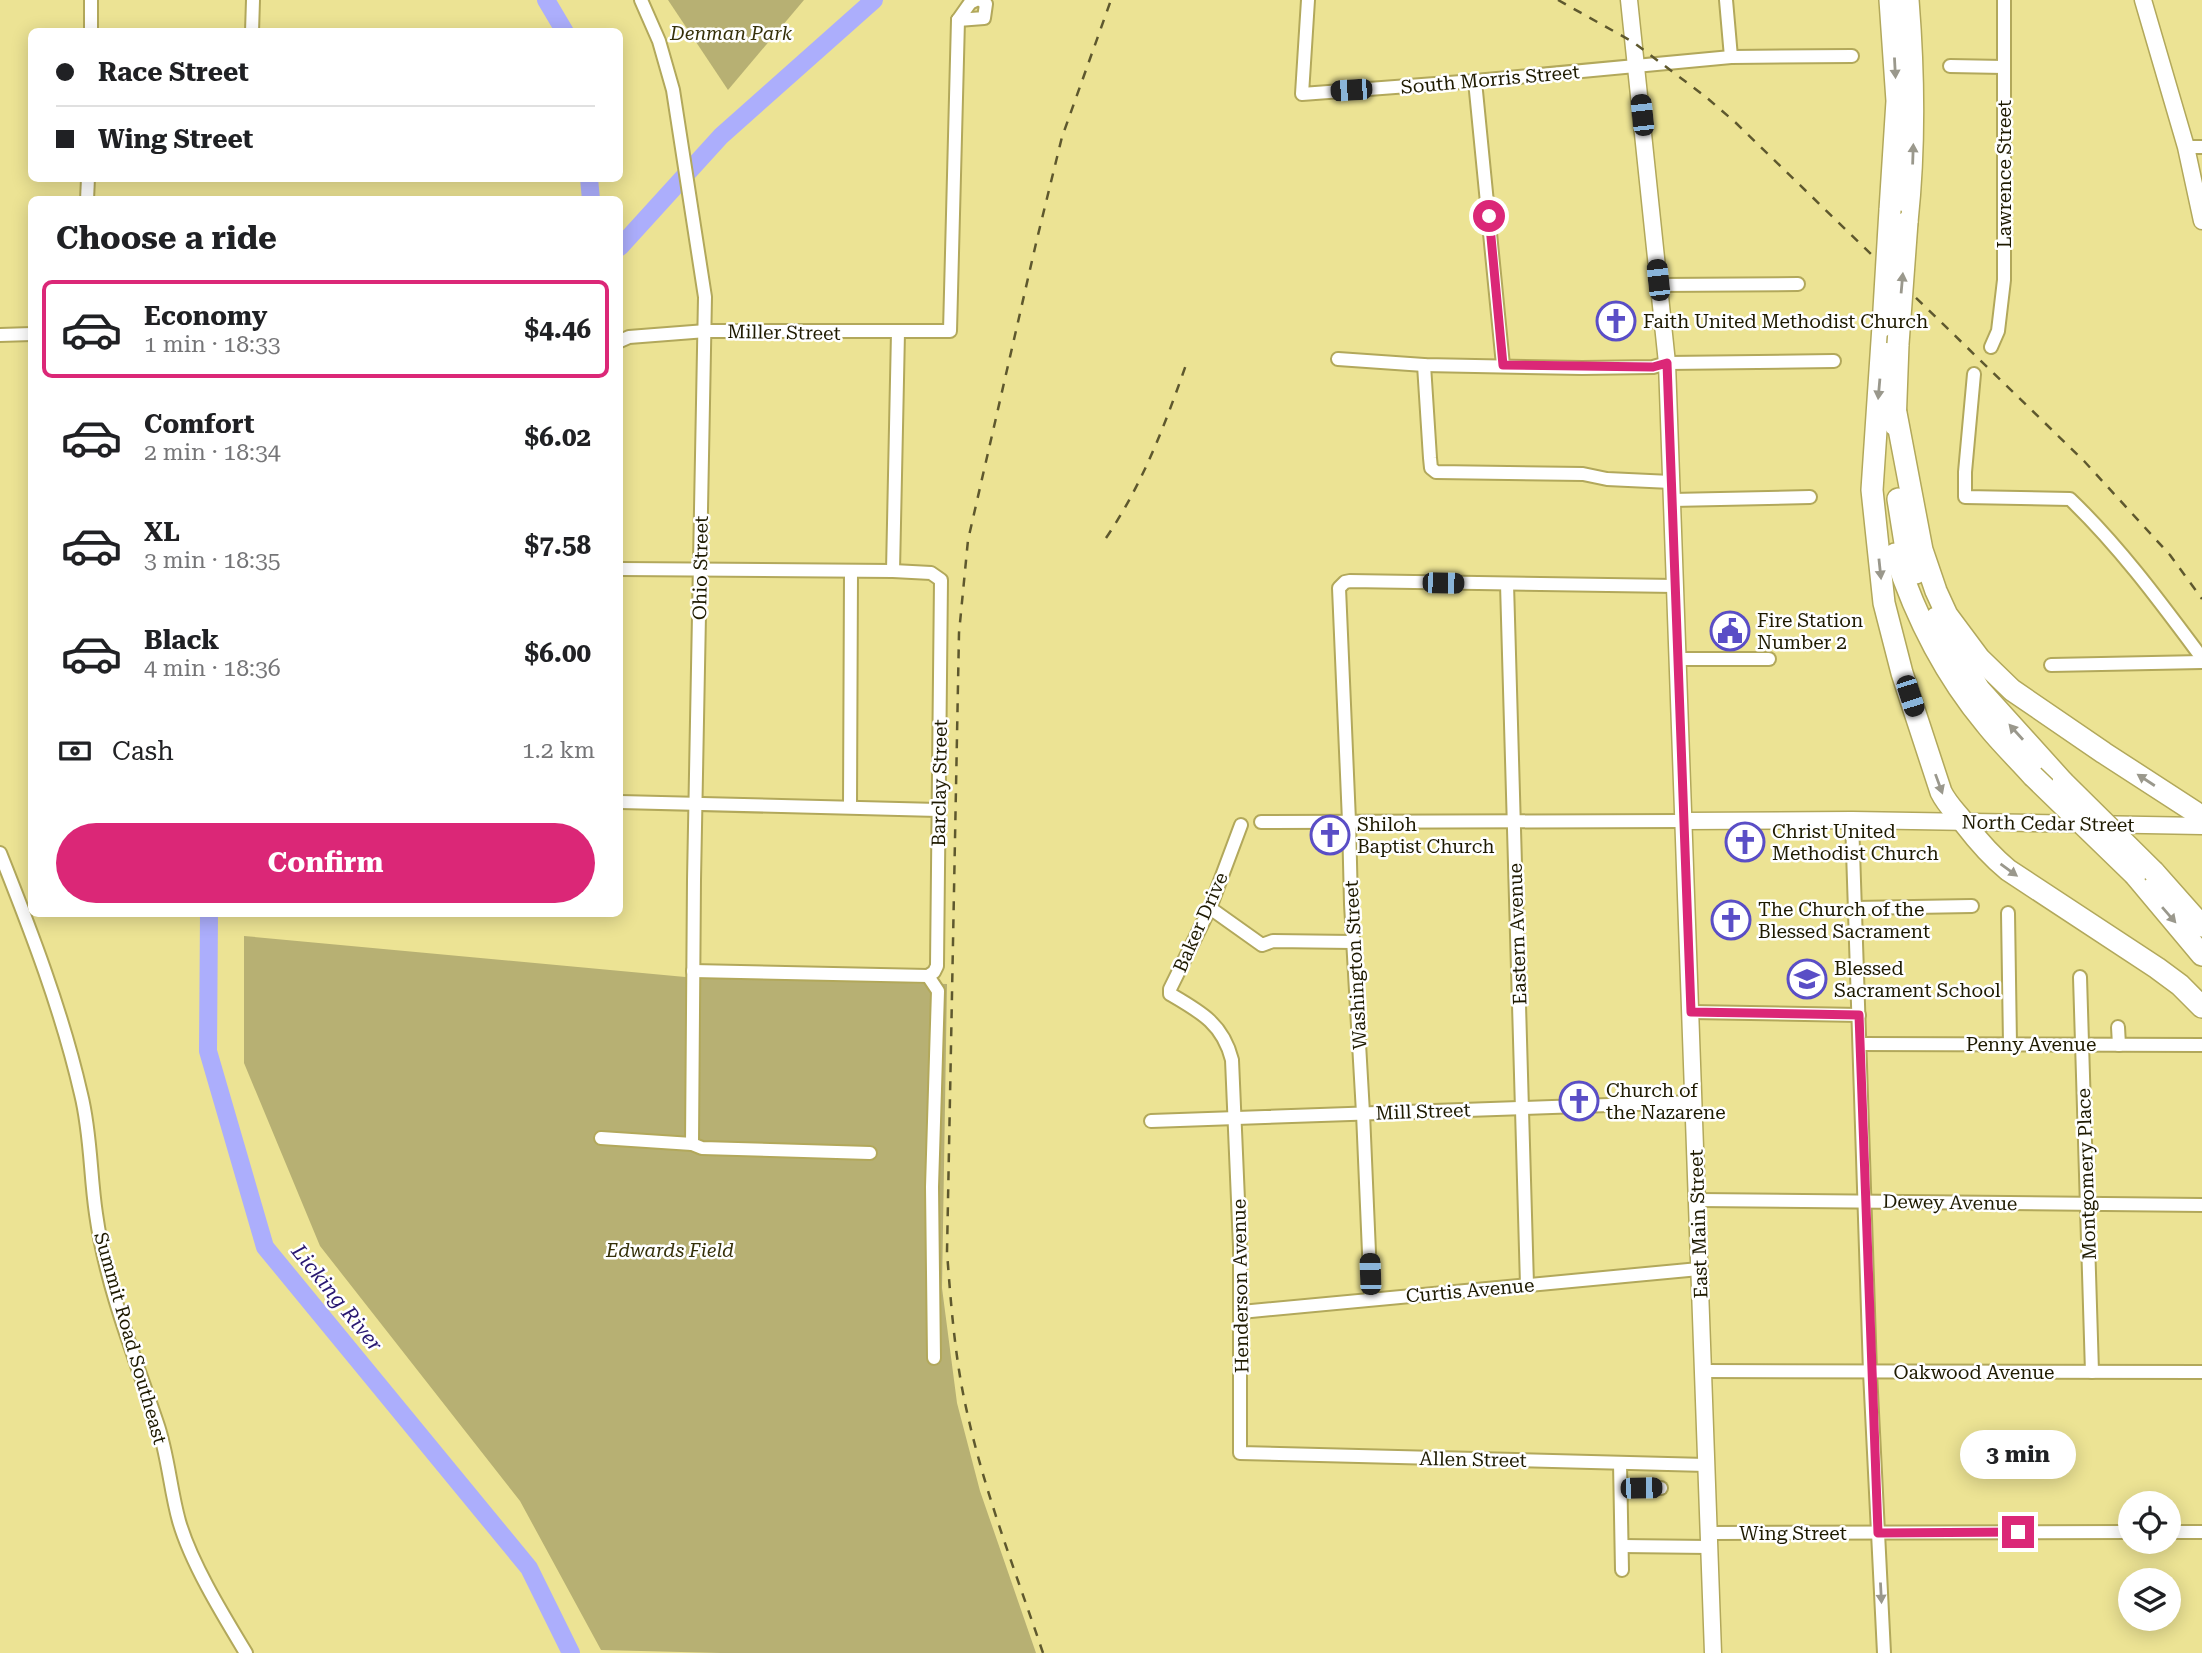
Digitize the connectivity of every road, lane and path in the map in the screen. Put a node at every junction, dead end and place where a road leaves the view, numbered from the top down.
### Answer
1 (92, 0) edge
2 (253, 0) edge
3 (641, 0) edge
4 (978, 0) edge
5 (1308, 0) edge
6 (1629, 0) edge
7 (1726, 0) edge
8 (1890, 0) edge
9 (1908, 0) edge
10 (2004, 0) edge
11 (2143, 0) edge
12 (957, 20) junction
13 (91, 28) edge
14 (252, 28) edge
15 (1852, 56) dead end
16 (1731, 57) junction
17 (1637, 66) junction
18 (1950, 66) dead end
19 (2004, 67) junction
20 (1475, 81) junction
21 (2194, 147) edge
22 (1899, 216) junction
23 (2202, 220) edge
24 (1798, 284) dead end
25 (1659, 285) junction
26 (705, 331) junction
27 (898, 332) junction
28 (28, 334) edge
29 (0, 335) edge
30 (623, 340) edge
31 (1991, 346) dead end
32 (1338, 359) dead end
33 (1834, 361) dead end
34 (1667, 363) junction
35 (1423, 365) junction
36 (1503, 365) junction
37 (1974, 374) dead end
38 (1896, 413) junction
39 (1876, 452) junction
40 (1671, 482) junction
41 (1810, 497) dead end
42 (1672, 500) junction
43 (623, 569) edge
44 (700, 569) junction
45 (851, 572) junction
46 (893, 572) junction
47 (1507, 584) junction
48 (1675, 586) junction
49 (1678, 659) junction
50 (1769, 659) dead end
51 (2202, 660) edge
52 (2051, 665) dead end
53 (623, 802) edge
54 (696, 804) junction
55 (850, 807) junction
56 (938, 810) junction
57 (2202, 819) edge
58 (1852, 820) junction
59 (1349, 821) junction
60 (1514, 821) junction
61 (1684, 821) junction
62 (1963, 821) junction
63 (1261, 822) dead end
64 (1241, 825) dead end
65 (2202, 826) edge
66 (0, 853) edge
67 (2144, 873) junction
68 (1972, 906) dead end
69 (1210, 908) junction
70 (1855, 908) junction
71 (2008, 913) dead end
72 (2202, 926) edge
73 (1352, 942) junction
74 (2202, 955) edge
75 (693, 971) junction
76 (928, 976) junction
77 (2080, 977) dead end
78 (2202, 1007) edge
79 (1691, 1012) junction
80 (1859, 1015) junction
81 (2119, 1027) dead end
82 (1860, 1044) junction
83 (2010, 1044) junction
84 (2082, 1045) junction
85 (2119, 1045) junction
86 (2202, 1045) edge
87 (1694, 1102) junction
88 (1522, 1108) junction
89 (1363, 1113) junction
90 (1234, 1118) junction
91 (1152, 1121) dead end
92 (601, 1139) dead end
93 (692, 1144) junction
94 (870, 1153) dead end
95 (1698, 1199) junction
96 (1865, 1201) junction
97 (2087, 1204) junction
98 (2202, 1205) edge
99 (1699, 1269) junction
100 (1527, 1285) junction
101 (1371, 1299) junction
102 (1241, 1312) junction
103 (934, 1357) dead end
104 (1703, 1371) junction
105 (1870, 1372) junction
106 (2092, 1372) junction
107 (2202, 1372) edge
108 (1240, 1453) joint
109 (1620, 1463) junction
110 (1706, 1465) junction
111 (1661, 1488) dead end
112 (1621, 1489) junction
113 (2118, 1532) edge
114 (2181, 1532) edge
115 (2202, 1532) edge
116 (1878, 1533) junction
117 (1709, 1540) junction
118 (1622, 1546) junction
119 (1622, 1570) dead end
120 (246, 1653) edge
121 (1713, 1653) edge
122 (1884, 1653) edge

1 - 13 street
2 - 14 street
3 - 26 street, Ohio Street
4 - 12 street
4 - 12 street
5 - 20 street, South Morris Street
6 - 17 main road, East Main Street
7 - 16 street
8 -> 22 highway
22 -> 9 highway
10 - 19 street, Lawrence Street
11 - 21 main road
12 - 27 street, Miller Street
15 - 16 street, South Morris Street
16 - 17 street, South Morris Street
17 - 20 street, South Morris Street
17 - 25 main road, East Main Street
18 - 19 street
19 - 31 street, Lawrence Street
20 - 36 street
21 - 23 main road
38 -> 22 highway, bridge
22 -> 39 highway, bridge
24 - 25 street
25 - 34 main road, East Main Street
26 - 27 street, Miller Street
26 - 30 street, Miller Street
26 - 44 street, Ohio Street
27 - 46 street
28 - 29 street
32 - 35 street
33 - 34 street
34 - 36 street
34 - 40 main road, East Main Street
35 - 36 street
35 - 40 street
37 - 51 street
57 -> 38 highway
67 -> 38 highway, bridge
39 -> 62 highway
39 - 67 highway, bridge
40 - 42 main road, East Main Street
41 - 42 street
42 - 48 main road, East Main Street
43 - 44 street
44 - 45 street
44 - 54 street, Ohio Street
45 - 46 street
45 - 55 street
46 - 56 street, Barclay Street
47 - 48 street
47 - 59 street, Washington Street
47 - 60 street, Eastern Avenue
48 - 49 main road, East Main Street
49 - 50 street
49 - 61 main road, East Main Street
51 - 52 street
53 - 54 street
54 - 55 street
54 - 75 street, Ohio Street
55 - 56 street
56 - 76 street, Barclay Street
58 - 61 main road, North Cedar Street
58 - 62 main road, North Cedar Street
58 - 70 street
59 - 60 street
59 - 63 street
59 - 73 street, Washington Street
60 - 61 street
60 - 88 street, Eastern Avenue
61 - 79 main road, East Main Street
62 - 65 main road, North Cedar Street
62 -> 78 highway
64 - 69 street, Baker Drive
66 - 120 street, Summit Road Southeast
67 - 72 highway
67 -> 74 highway
68 - 70 street
69 - 73 street
69 - 90 street, Baker Drive
70 - 80 street
71 - 83 street
73 - 89 street, Washington Street
75 - 76 street
75 - 93 street, Ohio Street
76 - 103 street
77 - 84 street, Montgomery Place
79 - 80 street
79 - 87 main road, East Main Street
80 - 82 street
81 - 85 street
82 - 83 street, Penny Avenue
82 - 96 street
83 - 84 street, Penny Avenue
84 - 85 street, Penny Avenue
84 - 97 street, Montgomery Place
85 - 86 street, Penny Avenue
87 - 88 street, Mill Street
87 - 95 main road, East Main Street
88 - 89 street, Mill Street
88 - 100 street, Eastern Avenue
89 - 90 street, Mill Street
89 - 101 street, Washington Street
90 - 91 street, Mill Street
90 - 102 street, Henderson Avenue
92 - 93 street
93 - 94 street
95 - 96 street, Dewey Avenue
95 - 99 main road, East Main Street
96 - 97 street, Dewey Avenue
96 - 105 street
97 - 98 street, Dewey Avenue
97 - 106 street, Montgomery Place
99 - 100 street, Curtis Avenue
99 - 104 main road, East Main Street
100 - 101 street, Curtis Avenue
101 - 102 street, Curtis Avenue
102 - 108 street, Henderson Avenue
104 - 105 street, Oakwood Avenue
104 - 110 main road, East Main Street
105 - 106 street, Oakwood Avenue
105 - 116 street
106 - 107 street, Oakwood Avenue
108 - 109 street, Allen Street
109 - 110 street, Allen Street
109 - 112 street
110 - 117 main road, East Main Street
111 - 112 street
112 - 118 street
113 - 116 street, Wing Street
114 - 115 street
116 - 117 street, Wing Street
116 -> 122 street
117 - 118 street, Wing Street
117 - 121 main road, East Main Street
118 - 119 street

